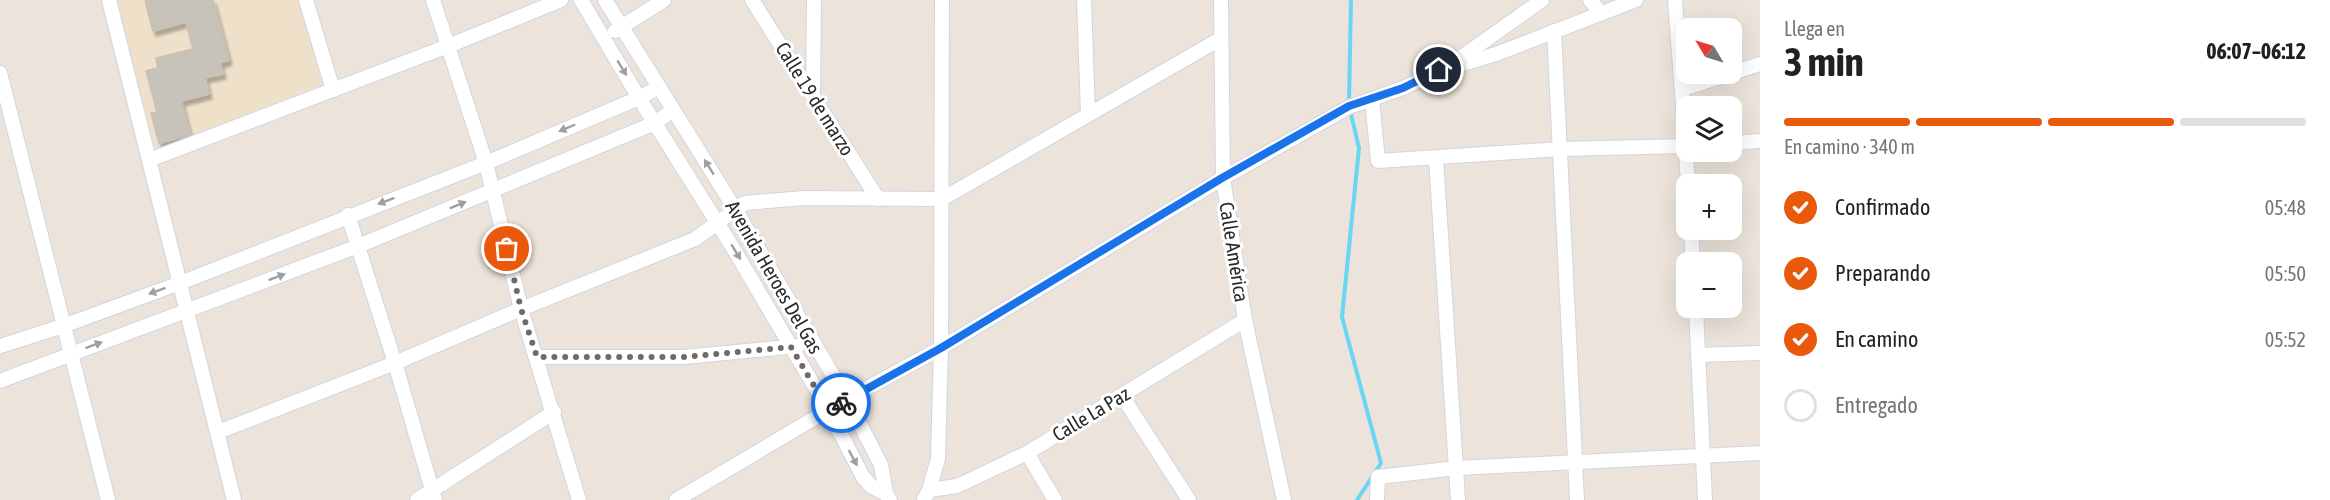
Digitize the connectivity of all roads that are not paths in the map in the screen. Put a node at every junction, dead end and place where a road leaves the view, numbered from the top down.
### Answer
1 (109, 0) edge
2 (306, 0) edge
3 (433, 0) edge
4 (561, 0) edge
5 (581, 0) edge
6 (605, 0) edge
7 (664, 0) edge
8 (752, 0) edge
9 (814, 0) edge
10 (942, 0) edge
11 (1084, 0) edge
12 (1221, 0) edge
13 (1590, 0) edge
14 (1636, 0) edge
15 (1675, 0) edge
16 (1536, 1) edge
17 (1601, 13) junction
18 (622, 27) junction
19 (1554, 31) junction
20 (603, 38) junction
21 (1220, 39) junction
22 (448, 46) junction
23 (1760, 64) edge
24 (1439, 70) junction
25 (0, 73) edge
26 (659, 87) junction
27 (1683, 89) junction
28 (333, 90) junction
29 (813, 96) junction
30 (1683, 96) edge
31 (639, 98) junction
32 (1372, 99) junction
33 (673, 110) junction
34 (1088, 113) junction
35 (655, 123) junction
36 (1760, 141) edge
37 (1742, 142) edge
38 (1676, 146) edge
39 (1561, 149) junction
40 (1436, 158) junction
41 (149, 160) junction
42 (486, 163) junction
43 (1222, 178) junction
44 (493, 190) junction
45 (942, 198) junction
46 (878, 199) junction
47 (735, 208) junction
48 (348, 215) junction
49 (717, 222) junction
50 (358, 246) junction
51 (180, 283) junction
52 (521, 309) junction
53 (188, 311) junction
54 (1696, 318) edge
55 (1245, 320) junction
56 (63, 326) junction
57 (813, 343) junction
58 (0, 346) edge
59 (791, 347) junction
60 (941, 348) junction
61 (1760, 353) edge
62 (70, 354) junction
63 (1698, 355) junction
64 (537, 357) junction
65 (395, 363) junction
66 (0, 381) edge
67 (1122, 396) junction
68 (847, 399) junction
69 (829, 411) junction
70 (554, 412) junction
71 (218, 432) junction
72 (1027, 453) junction
73 (1760, 453) edge
74 (1701, 456) junction
75 (1575, 464) junction
76 (1457, 468) junction
77 (927, 495) edge
78 (433, 496) edge
79 (888, 497) edge
80 (108, 500) edge
81 (234, 500) edge
82 (417, 500) edge
83 (579, 500) edge
84 (676, 500) edge
85 (1055, 500) edge
86 (1189, 500) edge
87 (1284, 500) edge
88 (1377, 500) edge
89 (1458, 500) edge
90 (1577, 500) edge
91 (1705, 500) edge

1 - 41 street
2 - 28 street
3 - 22 street
4 - 22 street
5 - 20 street, Avenida Heroes Del Gas
6 - 18 street, Avenida Heroes Del Gas
7 - 18 street
8 - 29 street, Calle 19 de marzo
9 - 29 street
10 - 45 street
11 - 34 street
12 - 21 street, Calle América
13 - 17 street
14 - 17 street
15 - 27 street
16 - 24 street
17 - 19 street
18 - 20 street
18 - 26 street, Avenida Heroes Del Gas
19 - 24 street
19 - 39 street
20 -> 31 street, Avenida Heroes Del Gas
21 - 34 street
21 - 43 street, Calle América
22 - 28 street
22 - 42 street
23 - 27 street
24 - 32 street
25 - 56 street
26 - 31 street
26 - 33 street, Avenida Heroes Del Gas
27 - 30 street
28 - 41 street
29 - 46 street, Calle 19 de marzo
31 - 35 street, Avenida Heroes Del Gas
31 -> 42 street
32 - 40 street
32 - 43 street
33 - 35 street
47 -> 33 street, Avenida Heroes Del Gas
34 - 45 street
35 - 44 street
35 - 49 street, Avenida Heroes Del Gas
36 - 37 street
38 - 39 street
39 - 40 street
39 - 75 street
40 - 76 street
41 - 51 street
42 - 44 street
42 -> 48 street
43 - 55 street, Calle América
43 - 60 street
50 -> 44 street
44 - 52 street
45 - 46 street
45 - 60 street
46 - 47 street
47 - 49 street
47 - 57 street, Avenida Heroes Del Gas
48 - 50 street
48 - 51 street
49 - 52 street
49 -> 59 street, Avenida Heroes Del Gas
53 -> 50 street
50 - 65 street
51 - 53 street
51 -> 56 street
52 - 64 street
52 - 65 street
62 -> 53 street
53 - 71 street
54 - 63 street
55 - 67 street, Calle La Paz
55 - 87 street, Calle América
56 - 58 street
56 - 62 street
57 - 59 street
57 - 68 street, Avenida Heroes Del Gas
59 - 64 street
59 - 69 street, Avenida Heroes Del Gas
60 - 68 street
60 - 77 street
61 - 63 street
62 - 66 street
62 - 80 street
63 - 74 street
64 - 70 street
65 - 71 street
65 - 78 street
67 - 72 street, Calle La Paz
67 - 86 street
68 - 69 street
68 - 79 street, Avenida Heroes Del Gas
69 -> 79 street, Avenida Heroes Del Gas
69 - 84 street
70 - 78 street
70 - 83 street
71 - 81 street
72 - 77 street, Calle La Paz
72 - 85 street
73 - 74 street
74 - 75 street
74 - 91 street
75 - 76 street
75 - 90 street
76 - 88 street
76 - 89 street
78 - 82 street

